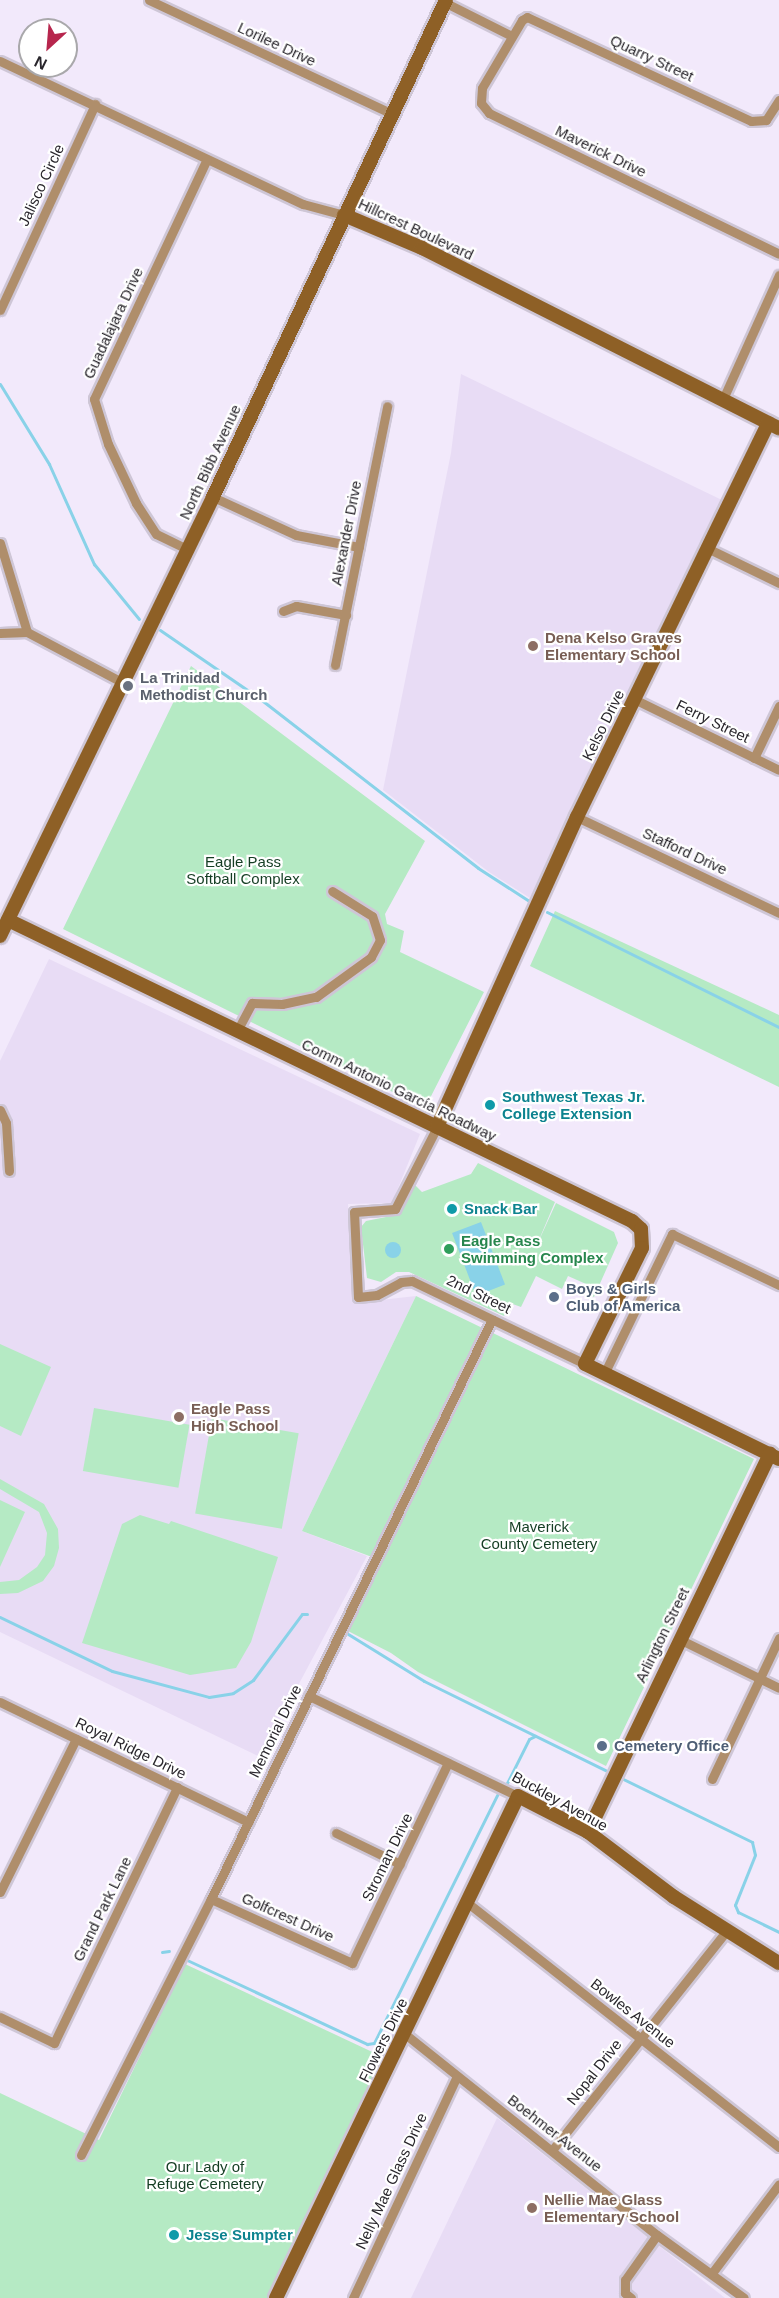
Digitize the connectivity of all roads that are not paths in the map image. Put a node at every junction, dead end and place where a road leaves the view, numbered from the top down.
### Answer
1 (149, 0) edge
2 (443, 1) edge
3 (512, 36) junction
4 (0, 61) edge
5 (779, 100) edge
6 (95, 104) junction
7 (392, 114) junction
8 (207, 159) junction
9 (344, 215) junction
10 (779, 254) edge
11 (779, 275) edge
12 (0, 310) edge
13 (723, 399) junction
14 (387, 406) dead end
15 (774, 426) edge
16 (213, 497) junction
17 (0, 543) edge
18 (359, 547) junction
19 (707, 548) junction
20 (187, 549) junction
21 (779, 583) edge
22 (283, 611) dead end
23 (346, 615) junction
24 (27, 632) junction
25 (0, 633) edge
26 (335, 666) dead end
27 (122, 682) junction
28 (634, 699) junction
29 (779, 706) edge
30 (754, 758) junction
31 (779, 770) edge
32 (577, 817) junction
33 (332, 891) dead end
34 (779, 913) edge
35 (8, 920) junction
36 (0, 936) edge
37 (237, 1031) junction
38 (0, 1110) edge
39 (436, 1127) junction
40 (9, 1171) dead end
41 (779, 1285) edge
42 (492, 1319) junction
43 (585, 1364) junction
44 (604, 1374) junction
45 (774, 1456) edge
46 (779, 1638) edge
47 (679, 1639) junction
48 (759, 1679) junction
49 (779, 1688) edge
50 (309, 1696) junction
51 (0, 1702) edge
52 (76, 1739) junction
53 (448, 1763) junction
54 (712, 1779) dead end
55 (177, 1787) junction
56 (518, 1796) junction
57 (248, 1822) junction
58 (588, 1832) junction
59 (336, 1833) dead end
60 (400, 1864) junction
61 (0, 1892) edge
62 (211, 1899) junction
63 (469, 1904) junction
64 (727, 1930) junction
65 (352, 1963) joint
66 (779, 1963) edge
67 (0, 2017) edge
68 (405, 2034) junction
69 (640, 2037) junction
70 (457, 2076) junction
71 (779, 2147) edge
72 (553, 2149) junction
73 (81, 2155) dead end
74 (779, 2184) edge
75 (657, 2235) junction
76 (712, 2273) junction
77 (276, 2298) edge
78 (353, 2298) edge
79 (631, 2298) edge
80 (744, 2298) edge

1 - 7 street, Lorilee Drive
2 - 3 street
2 - 7 street, North Bibb Avenue
3 - 5 street, Quarry Street
3 - 10 street, Maverick Drive
4 - 6 street, Hillcrest Boulevard
6 - 8 street, Hillcrest Boulevard
6 - 12 street, Jalisco Circle
7 - 9 street, North Bibb Avenue
8 - 9 street, Hillcrest Boulevard
8 - 20 street, Guadalajara Drive
9 - 13 street, Hillcrest Boulevard
9 - 16 street, North Bibb Avenue
11 - 13 street
13 - 15 street, Hillcrest Boulevard
14 - 18 street, Alexander Drive
15 - 19 street, Kelso Drive
16 - 18 street
16 - 20 street, North Bibb Avenue
17 - 24 street
18 - 23 street, Alexander Drive
19 - 21 street
19 - 28 street, Kelso Drive
20 - 27 street, North Bibb Avenue
22 - 23 street
23 - 26 street, Alexander Drive
24 - 25 street
24 - 27 street
27 - 35 street, North Bibb Avenue
28 - 30 street, Ferry Street
28 - 32 street, Kelso Drive
29 - 30 street
30 - 31 street, Ferry Street
32 - 34 street, Stafford Drive
32 - 39 street, Kelso Drive
33 - 37 street
35 - 36 street, North Bibb Avenue
35 - 37 street, Comm Antonio García Roadway
37 - 39 street, Comm Antonio García Roadway
38 - 40 street
39 - 42 street, 2nd Street
39 - 43 street, Comm Antonio García Roadway
41 - 44 street
42 - 43 street, 2nd Street
42 - 50 street, Memorial Drive
43 - 44 street, 2nd Street
44 - 45 street, 2nd Street
45 - 47 street, Arlington Street
46 - 48 street
47 - 48 street
47 - 58 street, Arlington Street
48 - 49 street
48 - 54 street
50 - 53 street, Buckley Avenue
50 - 57 street, Memorial Drive
51 - 52 street, Royal Ridge Drive
52 - 55 street, Royal Ridge Drive
52 - 61 street
53 - 56 street, Buckley Avenue
53 - 60 street, Stroman Drive
55 - 57 street, Royal Ridge Drive
55 - 67 street, Grand Park Lane
56 - 58 street, Buckley Avenue
56 - 63 street, Flowers Drive
57 - 62 street, Memorial Drive
58 - 64 street, Buckley Avenue
59 - 60 street
60 - 65 street, Stroman Drive
62 - 65 street, Golfcrest Drive
62 - 73 street, Memorial Drive
63 - 68 street, Flowers Drive
63 - 69 street, Bowles Avenue
64 - 66 street, Buckley Avenue
64 - 69 street, Nopal Drive
68 - 70 street, Boehmer Avenue
68 - 77 street, Flowers Drive
69 - 71 street, Bowles Avenue
69 - 72 street, Nopal Drive
70 - 72 street, Boehmer Avenue
70 - 78 street, Nelly Mae Glass Drive
72 - 75 street, Boehmer Avenue
74 - 76 street
75 - 76 street, Boehmer Avenue
75 - 79 street
76 - 80 street, Boehmer Avenue

